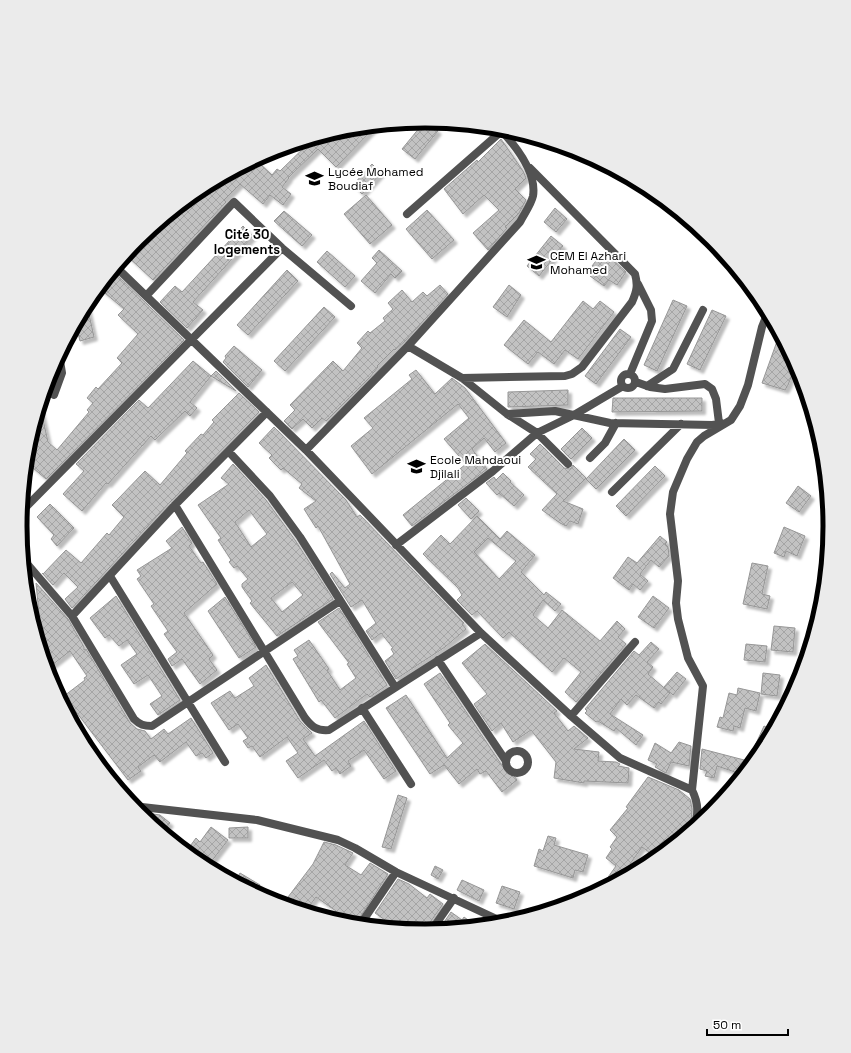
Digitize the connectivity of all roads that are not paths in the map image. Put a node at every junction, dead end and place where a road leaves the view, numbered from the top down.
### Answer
1 (495, 134) edge
2 (507, 137) edge
3 (528, 165) junction
4 (407, 214) dead end
5 (282, 248) junction
6 (120, 271) edge
7 (638, 282) junction
8 (146, 296) junction
9 (350, 306) dead end
10 (703, 310) dead end
11 (765, 318) edge
12 (192, 340) junction
13 (408, 346) junction
14 (61, 365) edge
15 (630, 374) junction
16 (462, 378) junction
17 (636, 382) junction
18 (623, 386) junction
19 (647, 386) junction
20 (54, 395) dead end
21 (267, 412) junction
22 (507, 414) junction
23 (574, 415) junction
24 (731, 420) junction
25 (616, 423) junction
26 (719, 423) junction
27 (681, 424) junction
28 (538, 433) junction
29 (306, 450) junction
30 (229, 452) junction
31 (590, 458) dead end
32 (568, 464) dead end
33 (612, 492) dead end
34 (28, 505) edge
35 (175, 505) junction
36 (396, 545) junction
37 (29, 566) edge
38 (110, 576) junction
39 (340, 601) junction
40 (72, 616) junction
41 (481, 633) junction
42 (635, 642) dead end
43 (264, 652) junction
44 (438, 660) junction
45 (395, 687) junction
46 (189, 702) junction
47 (362, 708) junction
48 (571, 716) junction
49 (506, 761) dead end
50 (225, 762) dead end
51 (411, 784) dead end
52 (692, 790) junction
53 (143, 807) edge
54 (697, 817) edge
55 (396, 872) junction
56 (454, 898) junction
57 (493, 919) edge
58 (364, 920) edge
59 (436, 925) edge

1 - 4 street
2 - 3 street
3 - 7 street
3 - 13 street
5 - 8 street
5 - 9 street
5 - 12 street
6 - 8 street
7 - 15 street
7 - 16 street
8 - 12 street
10 - 19 street
11 - 24 street
12 - 21 street
12 - 34 street
13 - 16 street
13 - 29 street
14 - 20 street
15 - 17 street
15 - 18 street
16 - 22 street
17 - 18 street
17 - 19 street
18 - 23 street
19 - 26 street
21 - 29 street
21 - 30 street
22 - 23 street
22 - 28 street
23 - 25 street
23 - 28 street
24 - 26 street
24 - 52 street
25 - 27 street
25 - 31 street
26 - 27 street
27 - 33 street
28 - 32 street
28 - 36 street
29 - 36 street
30 - 35 street
30 - 39 street
35 - 38 street
35 - 43 street
36 - 41 street
37 - 40 street
38 - 40 street
38 - 46 street
39 - 43 street
39 - 45 street
40 - 46 street
41 - 44 street
41 - 48 street
42 - 48 street
43 - 46 street
43 - 47 street
44 - 45 street
44 - 49 street
45 - 47 street
46 - 50 street
47 - 51 street
48 - 52 street
52 - 54 street
53 - 55 street
55 - 56 street
55 - 58 street
56 - 57 street
56 - 59 street

